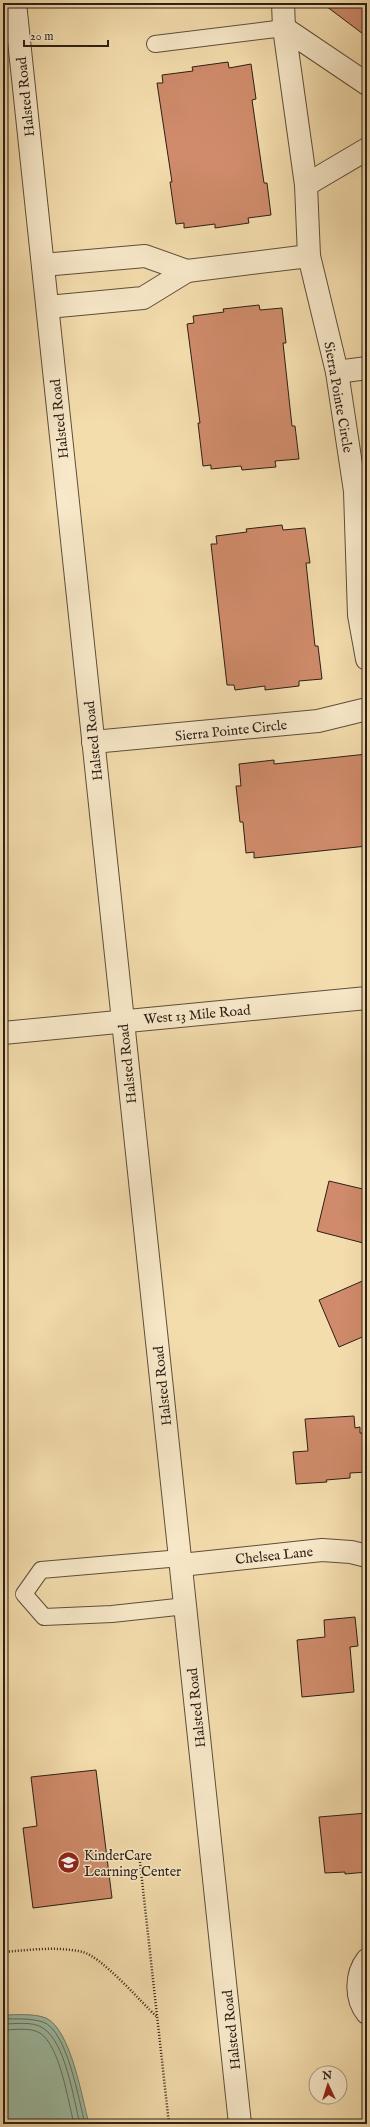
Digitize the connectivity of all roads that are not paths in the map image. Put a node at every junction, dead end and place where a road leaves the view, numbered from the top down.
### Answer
1 (15, 3) edge
2 (284, 3) edge
3 (284, 28) junction
4 (155, 44) dead end
5 (367, 84) edge
6 (367, 149) edge
7 (306, 185) junction
8 (309, 256) junction
9 (43, 266) junction
10 (186, 271) junction
11 (48, 308) junction
12 (367, 368) edge
13 (337, 372) junction
14 (367, 659) edge
15 (367, 709) edge
16 (94, 742) junction
17 (367, 998) edge
18 (123, 1021) junction
19 (3, 1033) edge
20 (367, 1556) edge
21 (181, 1561) junction
22 (186, 1606) junction
23 (367, 1960) edge
24 (367, 2013) edge
25 (240, 2124) edge

1 - 9 street, Halsted Road
2 - 3 street, Sierra Pointe Circle
3 - 4 lane
3 - 5 street
3 - 7 street, Sierra Pointe Circle
6 - 7 street
7 - 8 street, Sierra Pointe Circle
8 - 10 street
8 - 13 street, Sierra Pointe Circle
9 - 10 street
9 - 11 street, Halsted Road
10 - 11 street
11 - 16 street, Halsted Road
12 - 13 street
13 - 14 street, Sierra Pointe Circle
15 - 16 street, Sierra Pointe Circle
16 - 18 street, Halsted Road
17 - 18 street, West 13 Mile Road
18 - 19 street, West 13 Mile Road
18 - 21 street, Halsted Road
20 - 21 street, Chelsea Lane
21 - 22 street, Halsted Road
21 - 22 lane
22 - 25 street, Halsted Road
23 - 24 street

